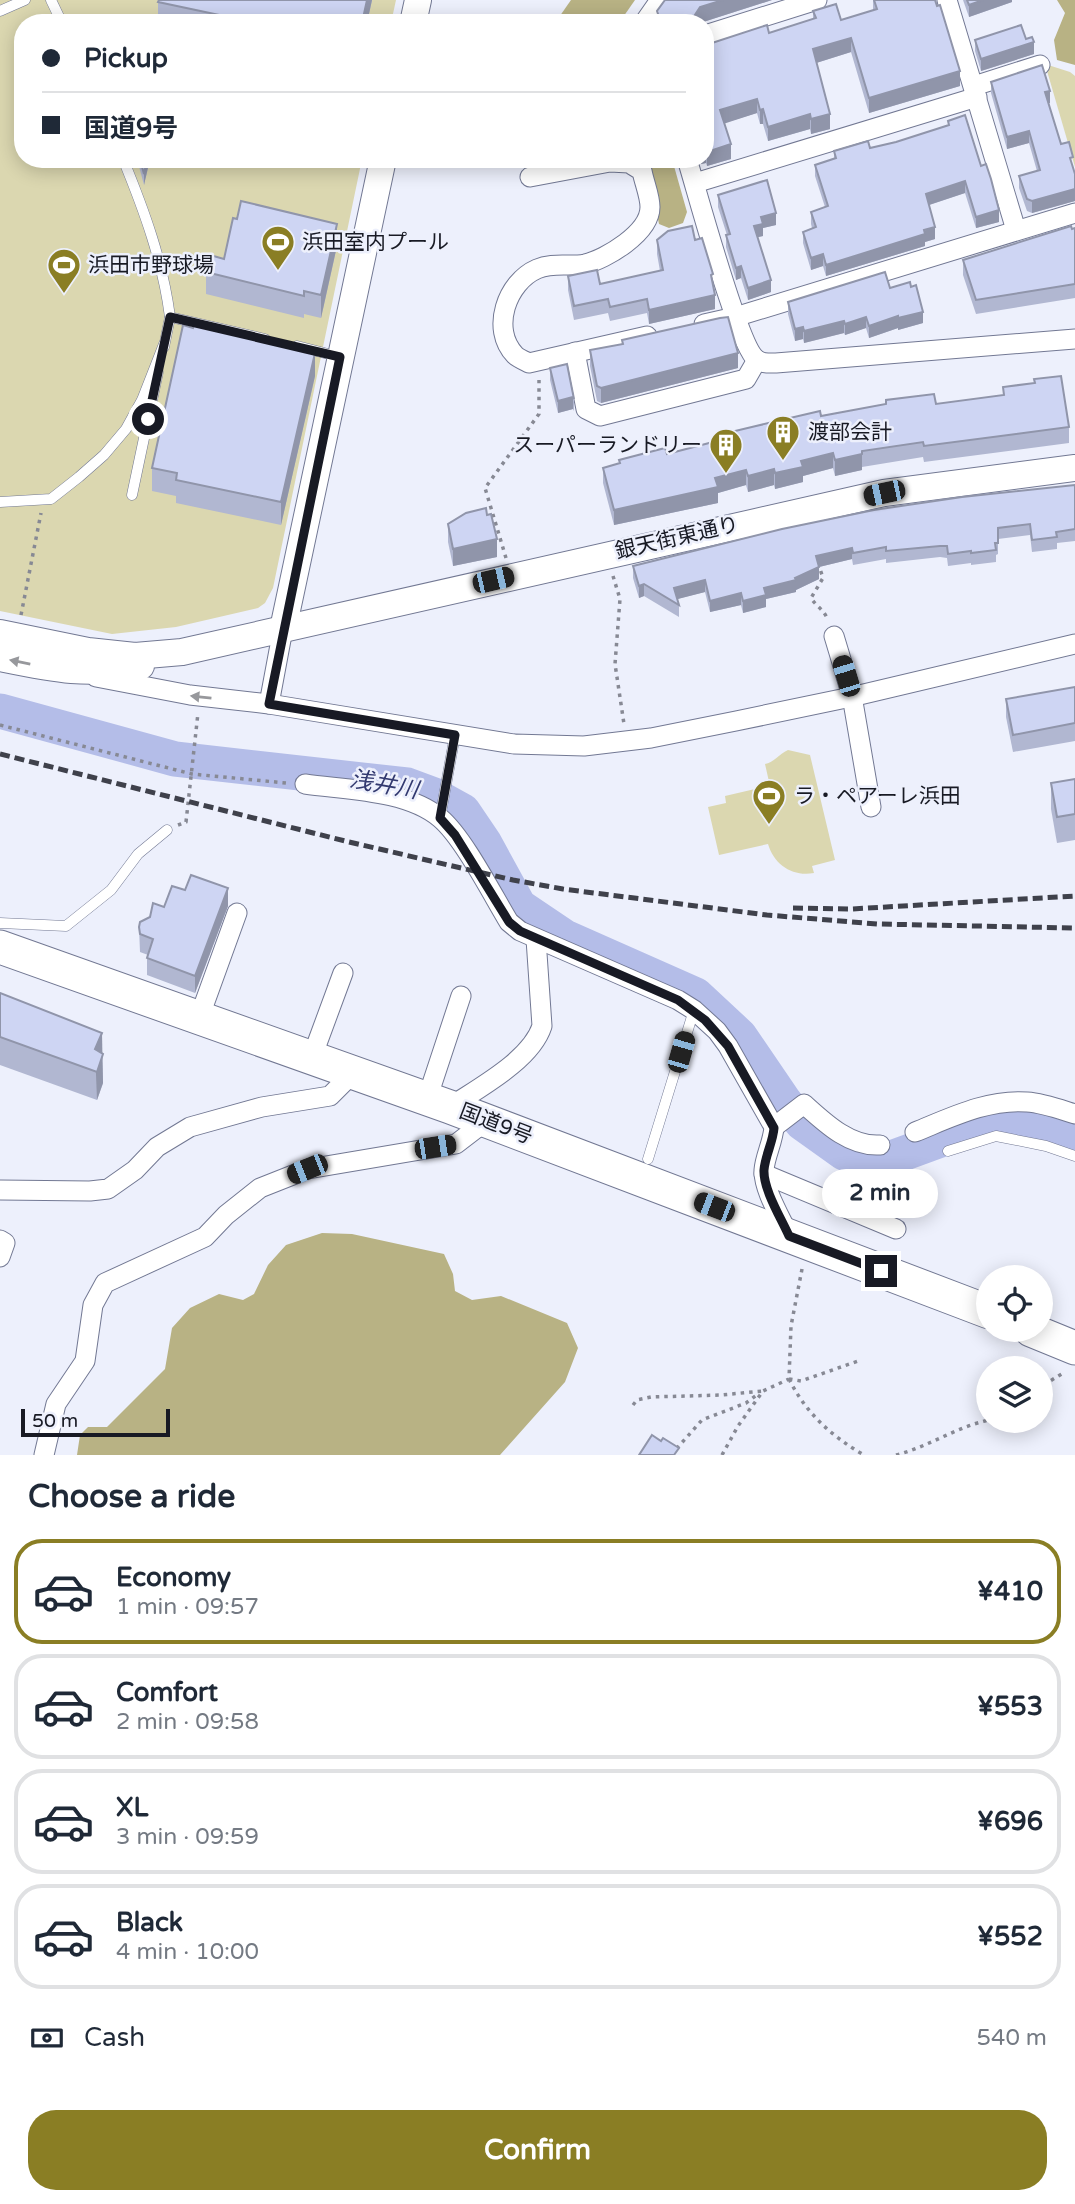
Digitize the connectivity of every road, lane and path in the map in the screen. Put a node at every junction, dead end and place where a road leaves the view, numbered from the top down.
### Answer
1 (24, 0) edge
2 (817, 0) edge
3 (947, 0) edge
4 (0, 11) edge
5 (714, 31) edge
6 (1040, 65) edge
7 (976, 91) junction
8 (127, 168) edge
9 (381, 168) edge
10 (578, 168) edge
11 (637, 168) edge
12 (690, 168) edge
13 (530, 177) dead end
14 (695, 183) junction
15 (1075, 213) edge
16 (1016, 230) junction
17 (170, 317) junction
18 (735, 317) junction
19 (1075, 339) edge
20 (275, 341) edge
21 (164, 344) junction
22 (288, 345) edge
23 (575, 352) junction
24 (340, 357) junction
25 (539, 360) junction
26 (757, 360) junction
27 (1075, 468) edge
28 (132, 495) dead end
29 (44, 499) junction
30 (0, 502) edge
31 (816, 554) edge
32 (506, 559) dead end
33 (612, 574) dead end
34 (10, 629) edge
35 (283, 629) junction
36 (834, 636) joint
37 (1075, 644) edge
38 (182, 652) junction
39 (0, 658) edge
40 (64, 671) junction
41 (852, 696) junction
42 (200, 697) junction
43 (269, 704) junction
44 (0, 725) edge
45 (455, 735) junction
46 (626, 741) junction
47 (192, 771) junction
48 (305, 784) joint
49 (871, 807) dead end
50 (441, 815) junction
51 (167, 830) joint
52 (237, 913) dead end
53 (0, 923) edge
54 (536, 939) junction
55 (0, 947) edge
56 (343, 973) dead end
57 (461, 996) dead end
58 (694, 1010) junction
59 (199, 1017) junction
60 (312, 1058) junction
61 (354, 1072) junction
62 (439, 1103) junction
63 (1075, 1114) edge
64 (786, 1118) junction
65 (486, 1121) junction
66 (915, 1132) dead end
67 (880, 1145) dead end
68 (948, 1151) dead end
69 (1075, 1156) edge
70 (648, 1159) dead end
71 (764, 1174) junction
72 (0, 1190) edge
73 (896, 1229) dead end
74 (0, 1240) edge
75 (799, 1240) junction
76 (0, 1257) edge
77 (976, 1307) edge
78 (1049, 1342) edge
79 (1073, 1358) edge
80 (861, 1360) dead end
81 (1053, 1378) edge
82 (789, 1379) junction
83 (762, 1391) junction
84 (634, 1405) dead end
85 (976, 1424) edge
86 (44, 1455) edge
87 (671, 1455) edge
88 (722, 1455) edge
89 (864, 1455) edge
90 (896, 1455) edge

1 - 4 lane
2 - 5 street
3 - 7 street
6 - 7 street
7 - 14 street
7 - 16 street
8 - 17 lane
9 - 24 street
10 - 13 street
11 - 25 street
12 - 14 street
14 - 18 street
15 - 16 street
16 - 18 street
17 - 20 lane
17 - 21 lane
18 - 23 street
18 - 26 street
19 - 26 street
21 - 28 lane
21 - 29 lane
22 - 24 lane
23 - 25 street
23 - 26 street
24 - 35 street
25 - 32 path
27 - 35 street, 銀天街東通り
29 - 30 lane
29 - 34 path
31 - 36 path
33 - 46 path
34 - 38 street
35 - 38 street, 銀天街東通り
35 - 43 street
36 - 41 street
37 - 41 street
38 - 40 street
40 -> 39 street
40 - 42 street
41 - 46 street
41 - 49 street
43 -> 42 street
42 - 47 path
43 - 45 street
44 - 47 path
45 - 46 street
45 - 50 lane
47 - 48 path
47 - 51 path
48 - 50 street
50 - 54 street
51 - 53 lane
52 - 59 street
54 - 58 street
54 - 62 street
55 - 59 highway, 国道9号
56 - 60 street
57 - 62 street
58 - 64 street
58 - 70 lane
59 - 60 highway, 国道9号
60 - 61 highway, 国道9号
61 - 62 highway, 国道9号
61 - 72 street
62 - 65 highway, 国道9号
63 - 66 street
64 - 67 street
64 - 71 street
65 - 75 highway, 国道9号
65 - 86 street
68 - 69 lane
71 - 73 street
71 - 75 street
74 - 76 street
75 - 77 highway, 国道9号
75 - 82 path
78 - 79 highway
79 - 81 path
80 - 82 path
82 - 83 path
82 - 89 path
83 - 84 path
83 - 87 path
83 - 88 path
85 - 90 path

